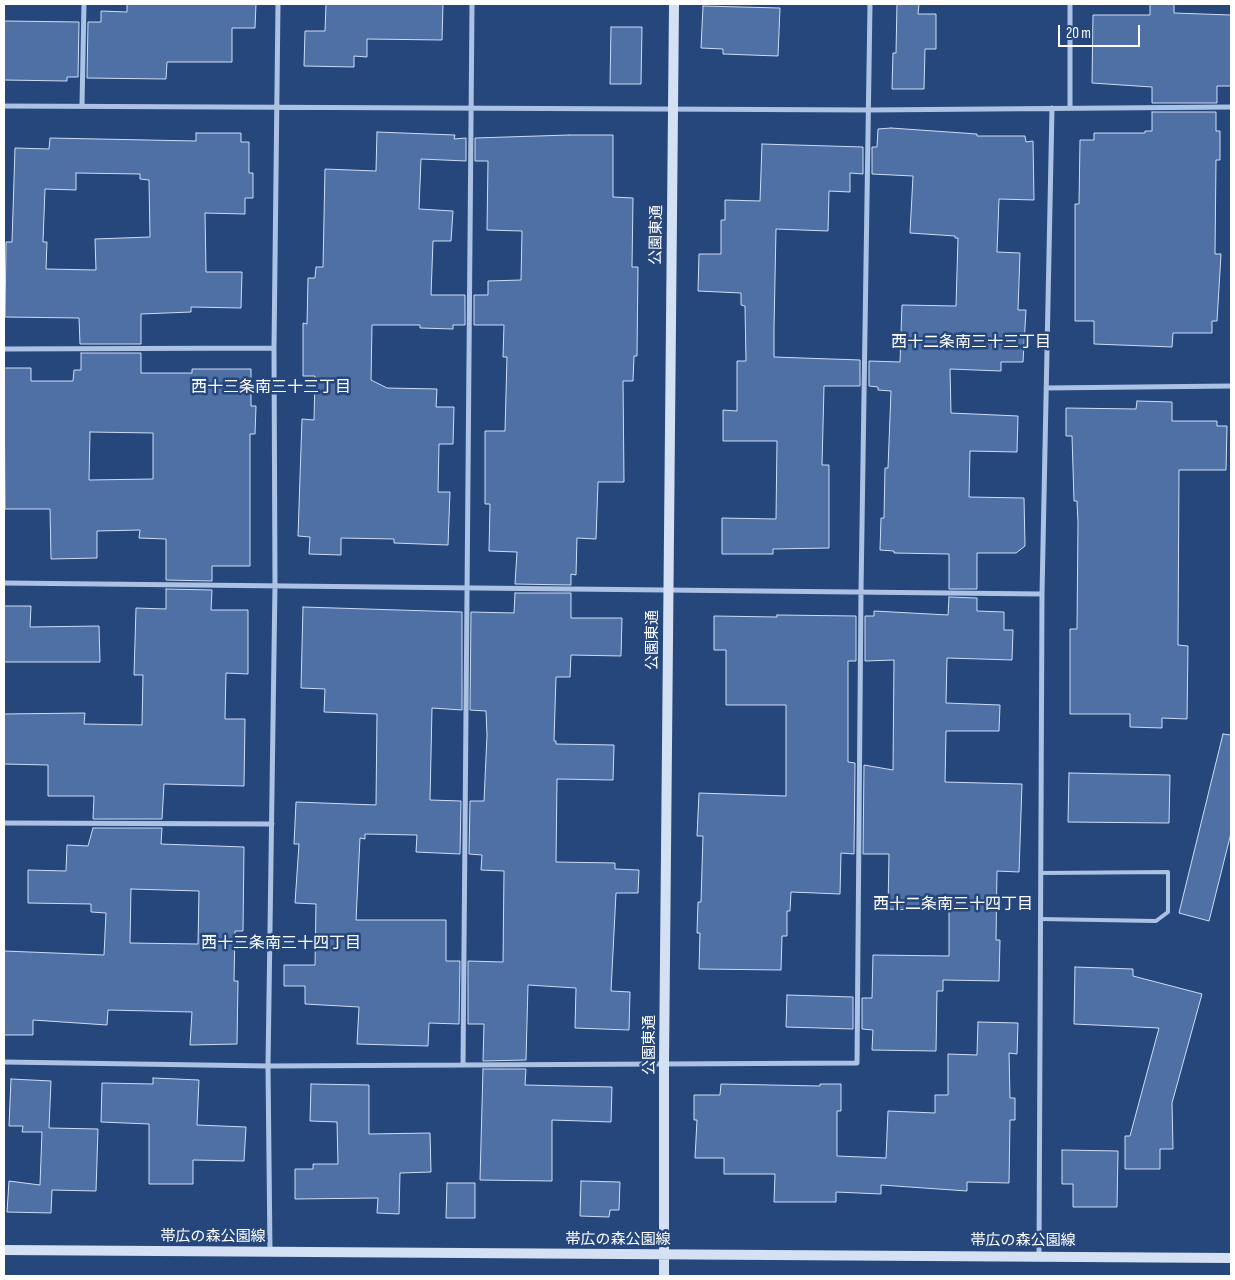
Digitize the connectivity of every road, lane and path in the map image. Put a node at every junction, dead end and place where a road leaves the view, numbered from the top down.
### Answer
1 (84, 4) edge
2 (278, 4) edge
3 (472, 4) edge
4 (674, 4) edge
5 (870, 4) edge
6 (1070, 4) edge
7 (82, 105) junction
8 (4, 106) edge
9 (278, 106) junction
10 (1231, 107) edge
11 (472, 108) junction
12 (1052, 108) junction
13 (1070, 108) junction
14 (673, 109) junction
15 (869, 110) junction
16 (274, 348) junction
17 (4, 349) edge
18 (1231, 386) edge
19 (1046, 388) junction
20 (4, 583) edge
21 (276, 585) junction
22 (466, 590) junction
23 (668, 591) junction
24 (861, 591) junction
25 (1042, 594) junction
26 (4, 823) edge
27 (272, 824) junction
28 (1041, 873) junction
29 (1040, 919) junction
30 (4, 1062) edge
31 (664, 1064) junction
32 (463, 1065) junction
33 (268, 1066) junction
34 (4, 1250) edge
35 (270, 1252) junction
36 (664, 1256) junction
37 (1039, 1256) junction
38 (1231, 1258) edge
39 (664, 1276) edge

1 - 7 street
2 - 9 street
3 - 11 street
4 - 14 street, 公園東通
5 - 15 street
6 - 13 street
7 - 8 street
7 - 9 street
9 - 11 street
9 - 16 street
10 - 13 street
11 - 14 street
11 - 22 street
12 - 13 street
12 - 15 street
12 - 19 street
14 - 15 street
14 - 23 street, 公園東通
15 - 24 street
16 - 17 street
16 - 21 street
18 - 19 street
19 - 25 street
20 - 21 street
21 - 22 street
21 - 27 street
22 - 23 street
22 - 32 street
23 - 24 street
23 - 31 street, 公園東通
24 - 25 street
24 - 31 street
25 - 28 street
26 - 27 street
27 - 33 street
28 - 29 street
28 - 29 lane
29 - 37 street
30 - 33 street
31 - 32 street
31 - 36 street, 公園東通
32 - 33 street
33 - 35 street
34 - 35 street, 帯広の森公園線
35 - 36 street, 帯広の森公園線
36 - 37 street, 帯広の森公園線
36 - 39 street, 公園東通
37 - 38 street, 帯広の森公園線

